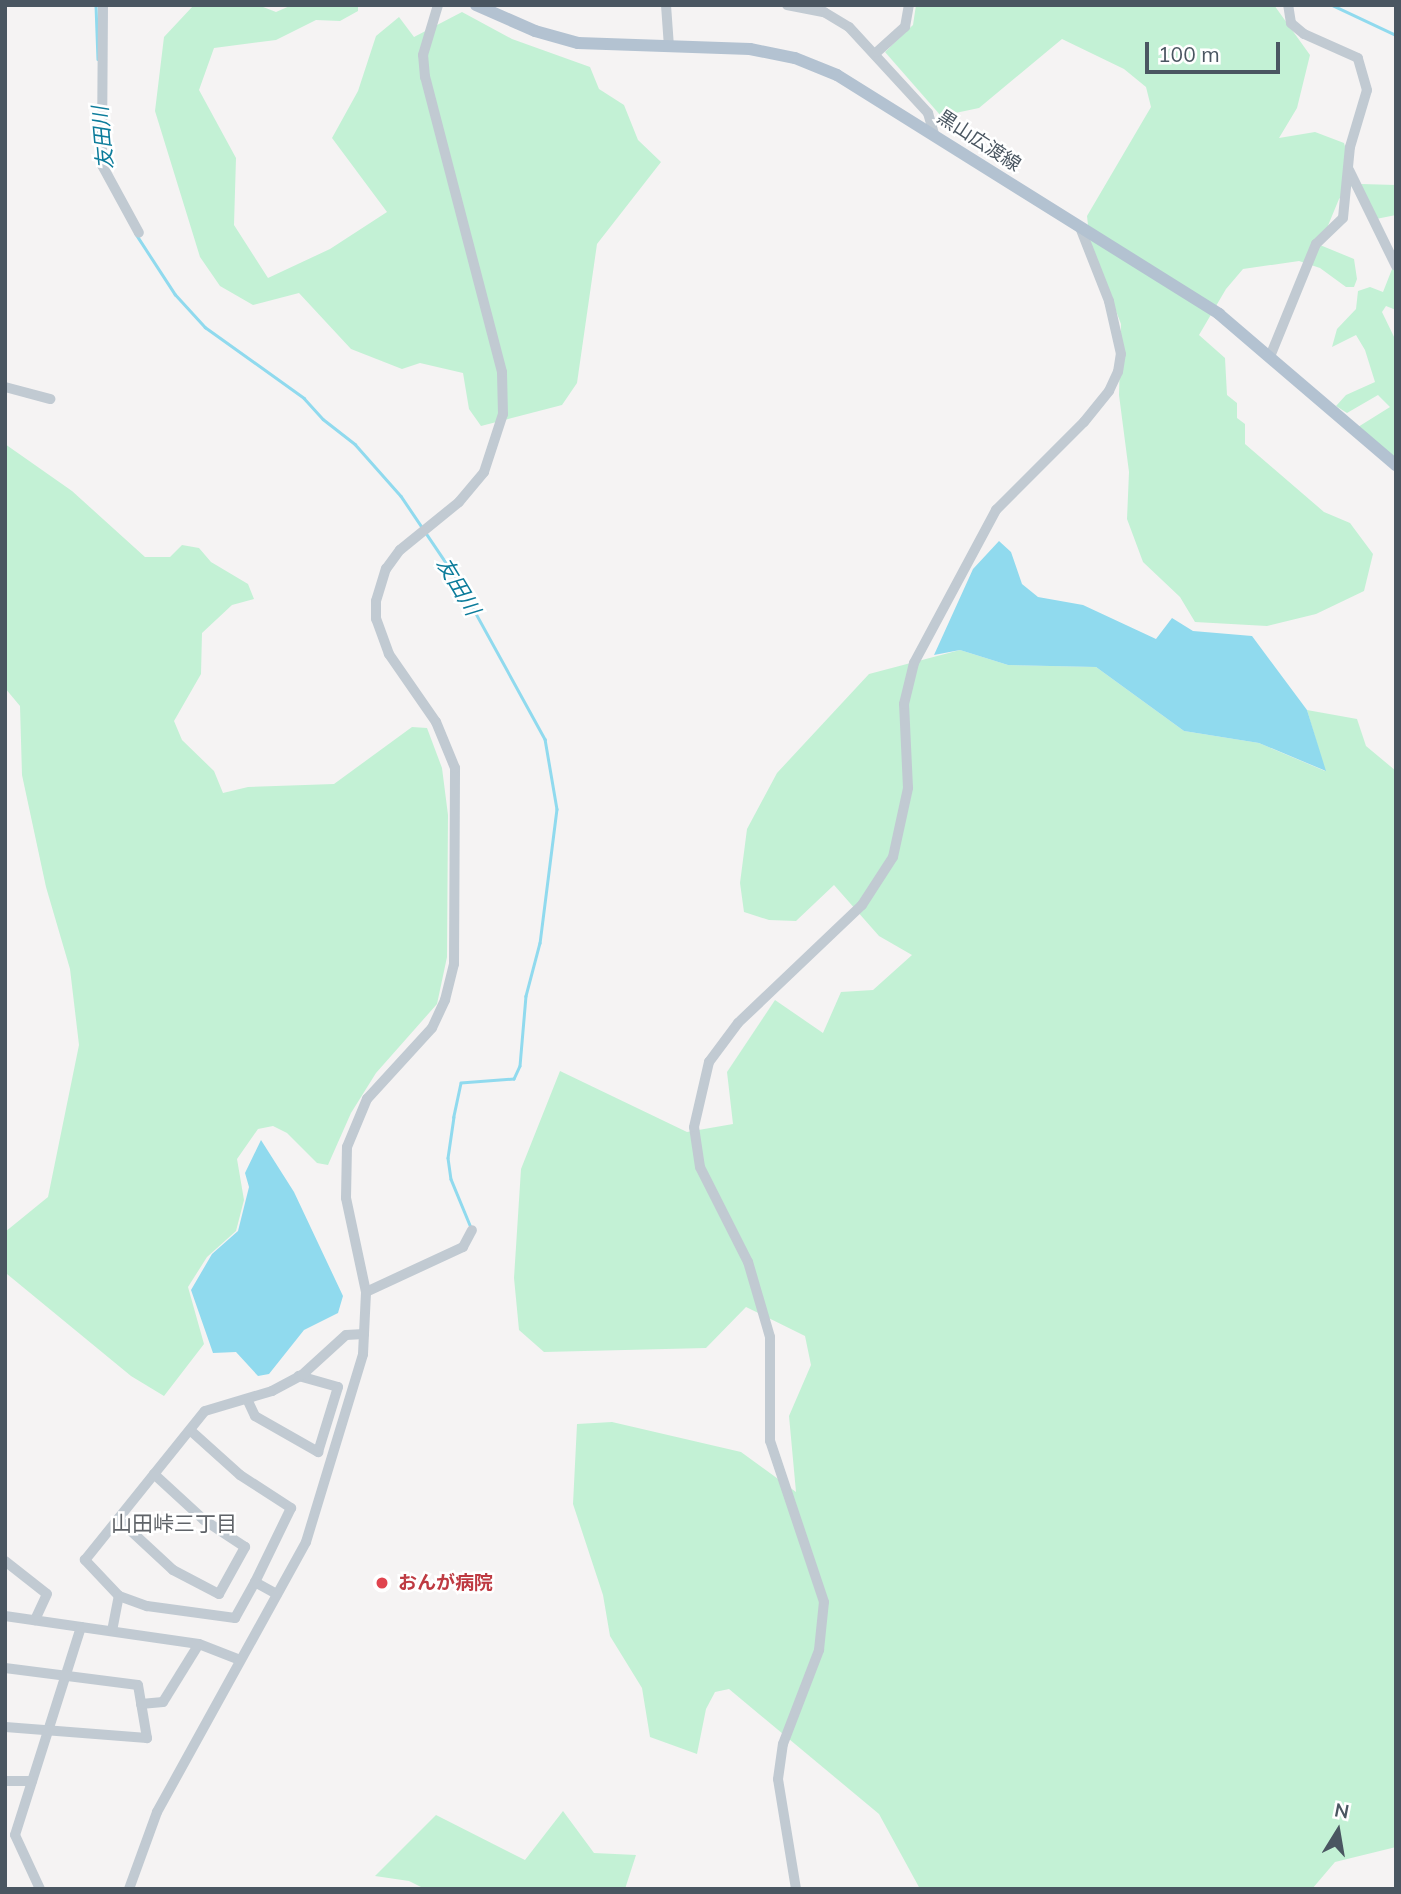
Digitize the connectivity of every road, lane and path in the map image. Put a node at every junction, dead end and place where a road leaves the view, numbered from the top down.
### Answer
1 (103, 5) edge
2 (438, 5) edge
3 (476, 5) edge
4 (666, 5) edge
5 (787, 5) edge
6 (909, 5) edge
7 (1288, 5) edge
8 (823, 9) edge
9 (669, 47) junction
10 (877, 52) junction
11 (933, 134) junction
12 (1349, 169) junction
13 (1082, 230) junction
14 (139, 233) dead end
15 (1396, 266) edge
16 (1271, 354) junction
17 (5, 387) edge
18 (50, 399) dead end
19 (1396, 465) edge
20 (472, 1230) dead end
21 (366, 1292) junction
22 (365, 1334) junction
23 (299, 1376) junction
24 (247, 1399) junction
25 (190, 1430) junction
26 (154, 1474) junction
27 (118, 1519) junction
28 (5, 1562) edge
29 (255, 1582) junction
30 (277, 1594) junction
31 (119, 1596) junction
32 (5, 1616) edge
33 (35, 1620) junction
34 (81, 1627) junction
35 (112, 1631) junction
36 (199, 1644) junction
37 (240, 1660) junction
38 (5, 1668) edge
39 (66, 1675) junction
40 (141, 1704) junction
41 (5, 1727) edge
42 (48, 1731) junction
43 (32, 1781) junction
44 (5, 1782) edge
45 (40, 1889) edge
46 (129, 1889) edge
47 (796, 1889) edge

1 - 14 street
2 - 21 street
3 - 9 main road, 黒山広渡線
4 - 9 street
5 - 8 street
6 - 10 street
7 - 12 street
8 - 10 street
9 - 11 main road, 黒山広渡線
10 - 11 street
11 - 13 main road, 黒山広渡線
12 - 15 street
12 - 16 street
13 - 16 main road, 黒山広渡線
13 - 47 street
16 - 19 main road, 黒山広渡線
17 - 18 street
20 - 21 street
21 - 22 street
22 - 23 street
22 - 30 street
23 - 24 street
23 - 24 street
24 - 25 street
25 - 26 street
25 - 29 street
26 - 27 street
26 - 27 street
27 - 31 street
28 - 33 street
29 - 30 street
29 - 31 street
30 - 37 street
31 - 35 street
32 - 33 street
33 - 34 street
34 - 35 street
34 - 39 street
35 - 36 street
36 - 37 street
36 - 40 street
37 - 46 street
38 - 39 street
39 - 40 street
39 - 42 street
40 - 42 street
41 - 42 street
42 - 43 street
43 - 44 street
43 - 45 street

